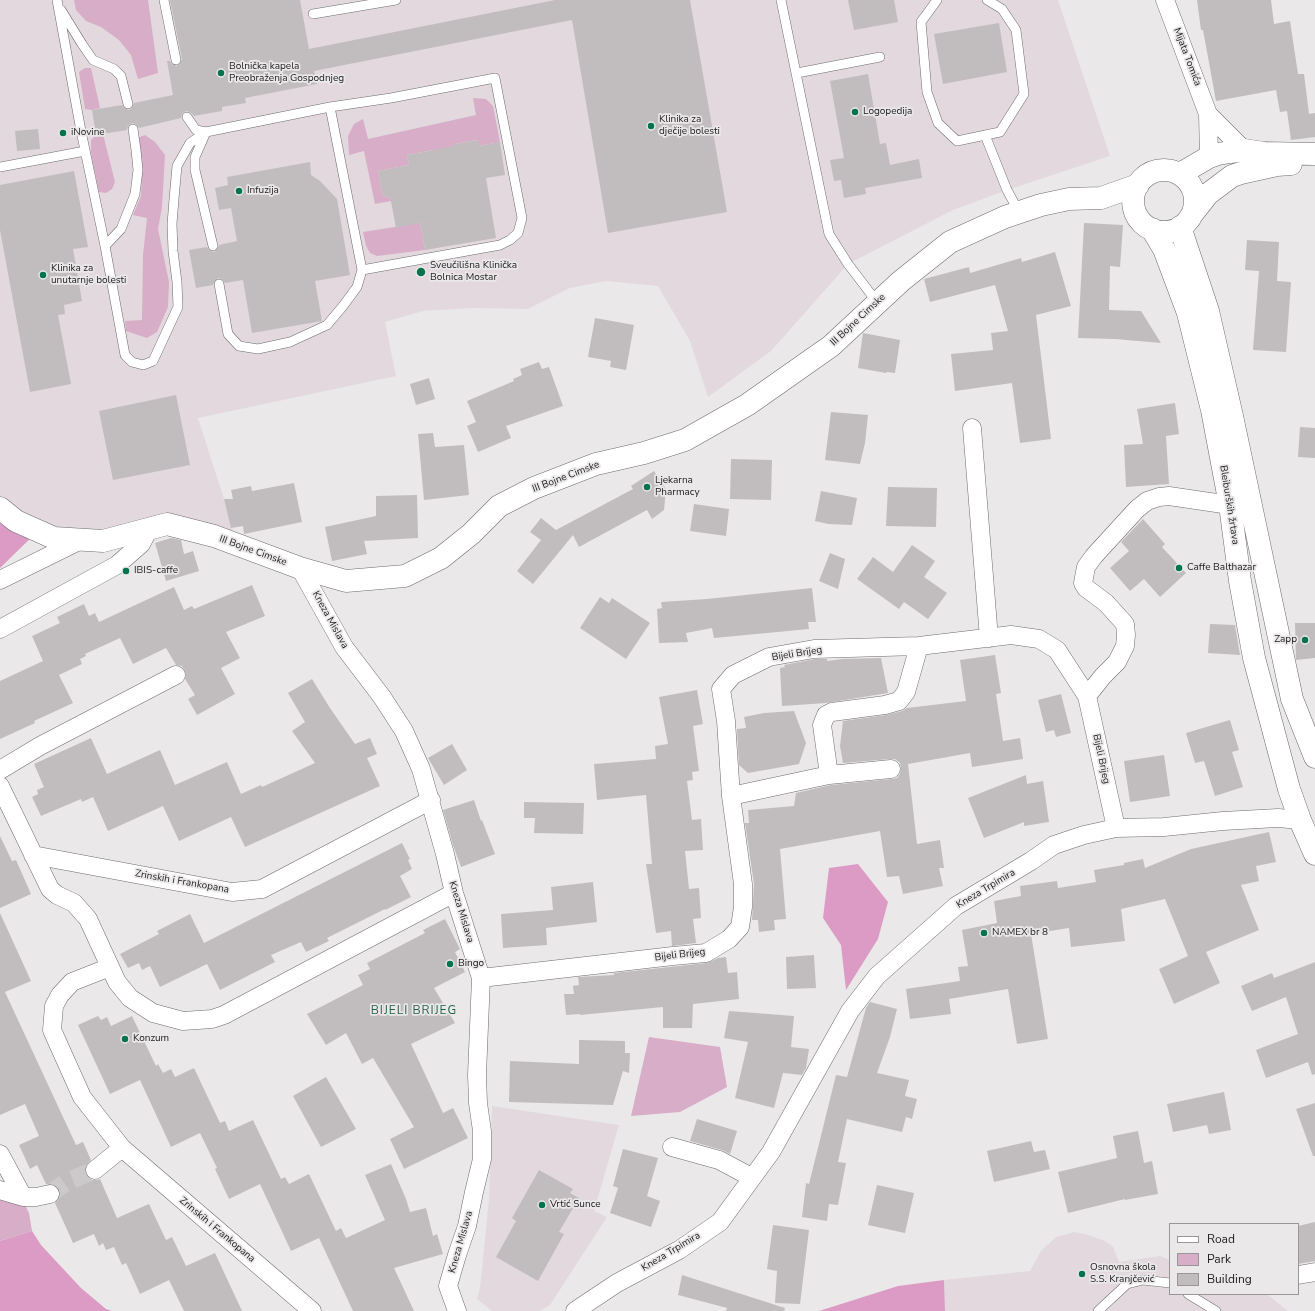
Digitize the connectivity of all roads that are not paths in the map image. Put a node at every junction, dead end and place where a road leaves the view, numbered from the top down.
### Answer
1 (164, 0) edge
2 (396, 0) edge
3 (781, 0) edge
4 (937, 0) edge
5 (987, 0) edge
6 (1165, 0) edge
7 (57, 2) edge
8 (313, 14) dead end
9 (880, 57) dead end
10 (176, 60) dead end
11 (797, 73) junction
12 (128, 104) dead end
13 (330, 107) junction
14 (1208, 114) junction
15 (133, 129) dead end
16 (206, 132) junction
17 (985, 135) junction
18 (190, 143) junction
19 (1244, 150) junction
20 (85, 151) junction
21 (1315, 154) edge
22 (1208, 157) junction
23 (1315, 161) edge
24 (0, 167) edge
25 (1180, 174) junction
26 (1138, 184) junction
27 (1101, 198) junction
28 (1135, 209) junction
29 (1019, 212) junction
30 (1186, 220) junction
31 (1152, 229) junction
32 (105, 246) junction
33 (213, 246) dead end
34 (362, 270) junction
35 (219, 284) dead end
36 (877, 302) junction
37 (972, 428) dead end
38 (1230, 504) junction
39 (0, 508) edge
40 (149, 529) junction
41 (81, 540) junction
42 (300, 568) junction
43 (0, 580) edge
44 (0, 629) edge
45 (989, 638) junction
46 (919, 646) junction
47 (176, 675) dead end
48 (1087, 696) junction
49 (1315, 757) edge
50 (891, 769) dead end
51 (0, 770) edge
52 (829, 775) junction
53 (0, 786) edge
54 (731, 796) junction
55 (431, 800) junction
56 (1300, 820) junction
57 (1116, 828) junction
58 (1315, 854) edge
59 (33, 855) junction
60 (454, 893) junction
61 (110, 967) junction
62 (481, 978) junction
63 (672, 1147) dead end
64 (122, 1148) junction
65 (0, 1154) edge
66 (95, 1170) tunnel mouth
67 (751, 1178) junction
68 (0, 1190) edge
69 (50, 1194) tunnel mouth
70 (23, 1197) junction
71 (1315, 1272) edge
72 (1299, 1275) edge
73 (1169, 1283) edge
74 (1190, 1295) edge
75 (312, 1311) edge
76 (457, 1311) edge
77 (576, 1311) edge
78 (1098, 1311) edge
79 (1216, 1311) edge

1 - 10 lane
2 - 8 lane
3 - 11 lane
4 - 17 lane
5 - 17 lane
6 - 14 street, Mijata Tomića
7 - 12 lane
7 - 20 lane
9 - 11 lane
11 - 36 lane
13 - 16 lane
13 - 34 lane
13 - 34 lane
14 - 19 street, Mijata Tomića
14 - 22 street, Mijata Tomića
15 - 32 lane
16 - 18 lane
16 - 18 lane
16 - 33 lane
17 - 29 lane
18 - 32 lane
19 - 21 street
19 - 22 street
20 - 24 lane
20 - 32 lane
22 - 25 street
23 - 30 street
25 - 26 street
25 - 30 street
26 - 27 street, III Bojne Cimske
26 - 28 street
27 - 28 street, III Bojne Cimske
27 - 29 street, III Bojne Cimske
28 - 31 street
29 - 36 street, III Bojne Cimske
30 - 31 street
30 - 49 street, Bleiburških žrtava
31 - 38 street, Bleiburških žrtava
34 - 35 lane
36 - 42 street, III Bojne Cimske
37 - 45 street
38 - 48 street
38 - 56 street, Bleiburških žrtava
39 - 41 street, III Bojne Cimske
40 - 41 street, III Bojne Cimske
40 - 42 street, III Bojne Cimske
40 - 44 street
41 - 43 street
42 - 55 street, Kneza Mislava
45 - 46 street, Bijeli Brijeg
45 - 48 street, Bijeli Brijeg
46 - 52 street
46 - 54 street, Bijeli Brijeg
47 - 51 street
48 - 57 street, Bijeli Brijeg
50 - 52 street
52 - 54 street
53 - 59 street
54 - 62 street, Bijeli Brijeg
55 - 59 street, Zrinskih i Frankopana
55 - 60 street, Kneza Mislava
56 - 57 street, Kneza Trpimira
56 - 58 street, Bleiburških žrtava
57 - 67 street, Kneza Trpimira
59 - 61 street
60 - 61 street
60 - 62 street, Kneza Mislava
61 - 64 street, Zrinskih i Frankopana
62 - 76 street, Kneza Mislava
63 - 67 street
64 - 66 street
64 - 75 street, Zrinskih i Frankopana
65 - 70 street
67 - 77 street, Kneza Trpimira
68 - 70 street
69 - 70 street
71 - 72 street
73 - 78 lane
74 - 79 lane

